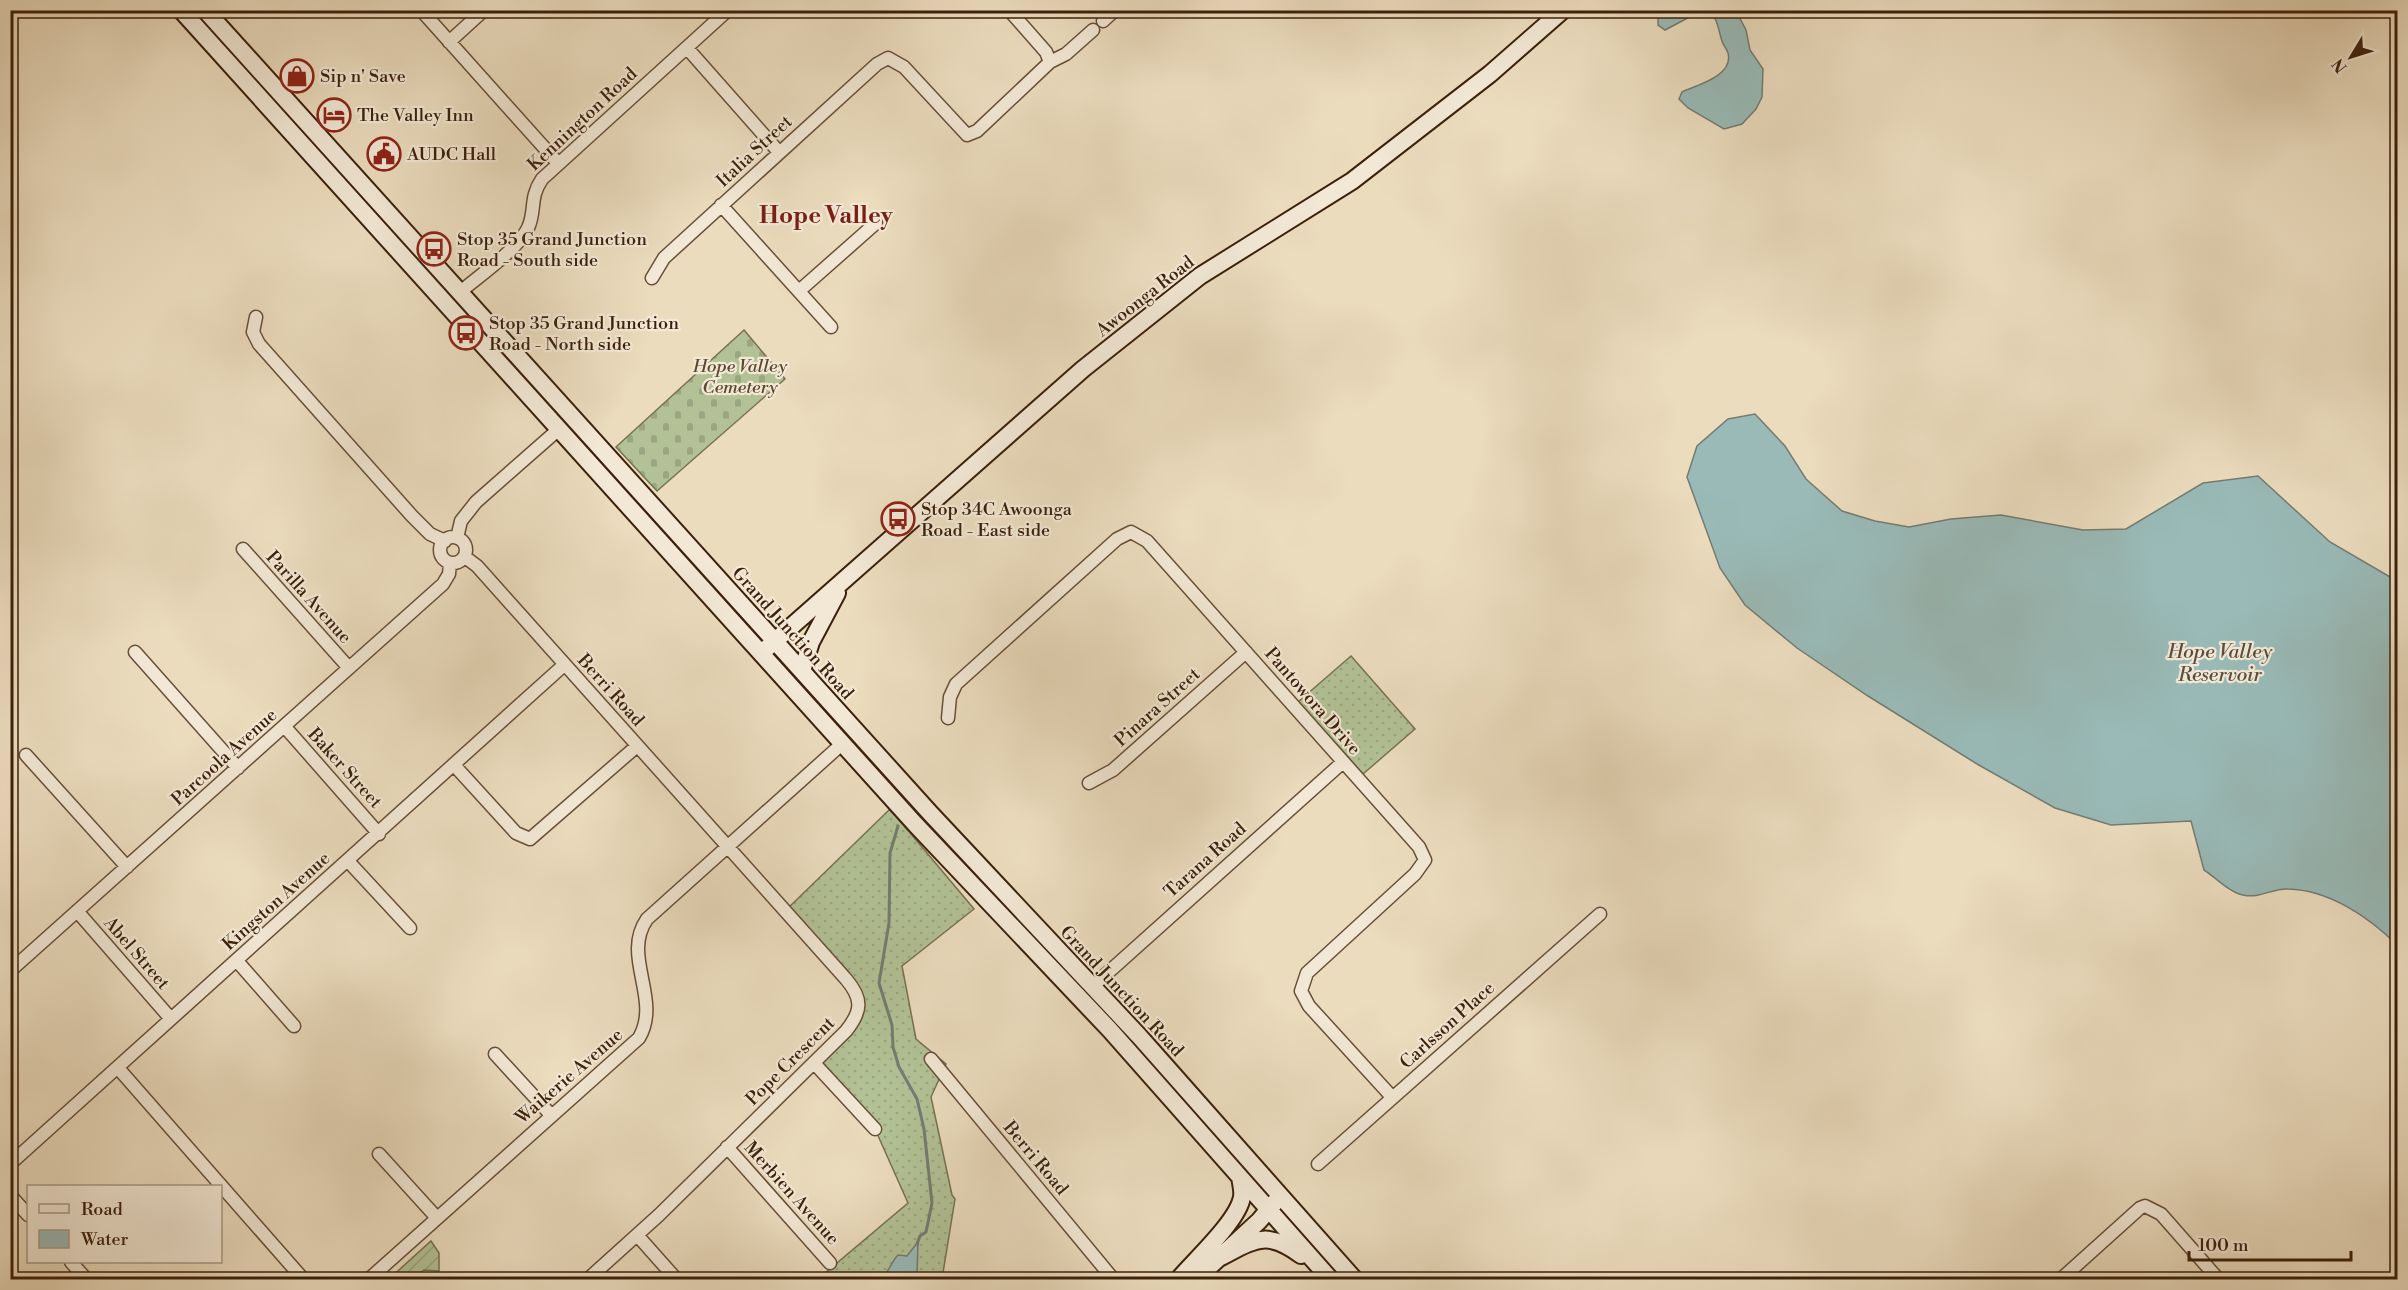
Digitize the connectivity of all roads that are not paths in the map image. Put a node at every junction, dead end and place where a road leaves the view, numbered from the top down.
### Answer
1 (182, 10) edge
2 (204, 10) edge
3 (422, 10) edge
4 (484, 10) edge
5 (728, 10) edge
6 (1010, 10) edge
7 (1115, 10) edge
8 (1563, 10) edge
9 (224, 33) junction
10 (449, 42) junction
11 (687, 48) junction
12 (1050, 62) junction
13 (230, 64) junction
14 (324, 143) junction
15 (778, 151) junction
16 (311, 154) junction
17 (558, 163) junction
18 (721, 205) junction
19 (876, 222) dead end
20 (652, 279) dead end
21 (799, 291) junction
22 (453, 299) junction
23 (256, 317) dead end
24 (831, 327) dead end
25 (565, 423) junction
26 (451, 539) junction
27 (243, 549) dead end
28 (465, 557) junction
29 (450, 563) junction
30 (842, 584) junction
31 (775, 641) junction
32 (135, 652) dead end
33 (762, 652) junction
34 (1246, 652) junction
35 (564, 665) junction
36 (349, 668) junction
37 (802, 671) junction
38 (948, 718) dead end
39 (285, 727) junction
40 (843, 743) junction
41 (637, 746) junction
42 (26, 755) dead end
43 (1343, 762) junction
44 (454, 765) junction
45 (238, 768) junction
46 (1089, 783) dead end
47 (379, 834) junction
48 (728, 848) junction
49 (348, 861) junction
50 (127, 867) junction
51 (77, 911) junction
52 (1600, 914) dead end
53 (410, 928) dead end
54 (237, 961) junction
55 (12, 966) edge
56 (1062, 979) junction
57 (1093, 986) junction
58 (171, 1019) junction
59 (294, 1026) dead end
60 (1110, 1030) junction
61 (495, 1054) dead end
62 (931, 1059) dead end
63 (814, 1063) junction
64 (118, 1068) junction
65 (1392, 1097) junction
66 (551, 1115) junction
67 (875, 1129) dead end
68 (727, 1147) junction
69 (379, 1155) dead end
70 (10, 1164) edge
71 (1318, 1164) dead end
72 (1240, 1178) junction
73 (221, 1185) edge
74 (222, 1187) edge
75 (10, 1194) edge
76 (1281, 1197) junction
77 (1268, 1209) junction
78 (27, 1214) edge
79 (437, 1218) junction
80 (637, 1235) junction
81 (1219, 1258) junction
82 (71, 1263) edge
83 (830, 1263) dead end
84 (1328, 1277) edge
85 (87, 1280) edge
86 (304, 1280) edge
87 (368, 1280) edge
88 (587, 1280) edge
89 (677, 1280) edge
90 (1114, 1280) edge
91 (1179, 1280) edge
92 (1195, 1280) edge
93 (1355, 1280) edge
94 (2060, 1280) edge
95 (2219, 1280) edge

1 - 13 main road, Grand Junction Road
2 - 9 main road, Grand Junction Road
3 - 10 street
4 - 10 street
5 - 11 street, Kennington Road
6 - 12 street
7 - 12 street
8 - 30 main road, Awoonga Road
9 - 13 main road
9 - 14 main road, Grand Junction Road
10 - 17 street
11 - 15 street
11 - 17 street, Kennington Road
12 - 15 street, Italia Street
13 - 16 main road, Grand Junction Road
14 - 16 main road
14 - 22 main road, Grand Junction Road
15 - 18 street, Italia Street
16 - 22 main road, Grand Junction Road
17 - 22 street, Kennington Road
18 - 20 street, Italia Street
18 - 21 street
19 - 21 street
21 - 24 street
22 - 25 main road, Grand Junction Road
23 - 26 street
25 - 26 street
25 - 31 main road, Grand Junction Road
25 - 33 main road, Grand Junction Road
26 - 28 street
26 - 29 street
27 - 36 street, Parilla Avenue
28 - 29 street
28 - 35 street, Berri Road
29 - 36 street, Parcoola Avenue
30 - 31 main road, Awoonga Road
30 - 37 main road
31 - 33 main road, Awoonga Road
31 - 37 main road, Grand Junction Road
32 - 45 street
33 - 40 main road, Grand Junction Road
34 - 38 street, Pantowora Drive
34 - 43 street, Pantowora Drive
34 - 46 street, Pinara Street
35 - 41 street, Berri Road
35 - 44 street, Kingston Avenue
36 - 39 street, Parcoola Avenue
37 - 57 main road, Grand Junction Road
39 - 45 street, Parcoola Avenue
39 - 47 street, Baker Street
40 - 48 street, Waikerie Avenue
40 - 56 main road, Grand Junction Road
41 - 44 street
41 - 48 street, Berri Road
42 - 50 street
43 - 57 street, Tarana Road
43 - 65 street, Pantowora Drive
44 - 47 street, Kingston Avenue
45 - 50 street, Parcoola Avenue
47 - 49 street, Kingston Avenue
48 - 63 street, Pope Crescent
48 - 66 street, Waikerie Avenue
49 - 53 street
49 - 54 street, Kingston Avenue
50 - 51 street, Parcoola Avenue
51 - 55 street, Parcoola Avenue
51 - 58 street, Abel Street
52 - 65 street, Carlsson Place
54 - 58 street, Kingston Avenue
54 - 59 street
56 - 57 main road
56 - 60 main road, Grand Junction Road
57 - 60 main road
57 - 76 main road, Grand Junction Road
58 - 64 street, Kingston Avenue
60 - 72 main road, Grand Junction Road
61 - 66 street
62 - 90 street, Berri Road
63 - 67 street
63 - 68 street, Pope Crescent
64 - 70 street, Kingston Avenue
64 - 73 street
65 - 71 street, Carlsson Place
66 - 79 street, Waikerie Avenue
68 - 80 street, Pope Crescent
68 - 83 street, Merbien Avenue
69 - 79 street
72 - 77 main road, Grand Junction Road
72 - 91 main road
74 - 86 street
75 - 78 street
76 - 77 main road
76 - 93 main road, Grand Junction Road
77 - 81 main road
77 - 84 main road, Grand Junction Road
77 - 91 main road
79 - 87 street, Waikerie Avenue
80 - 88 street, Pope Crescent
80 - 89 street
81 - 84 main road
81 - 92 main road
82 - 85 street
94 - 95 street

